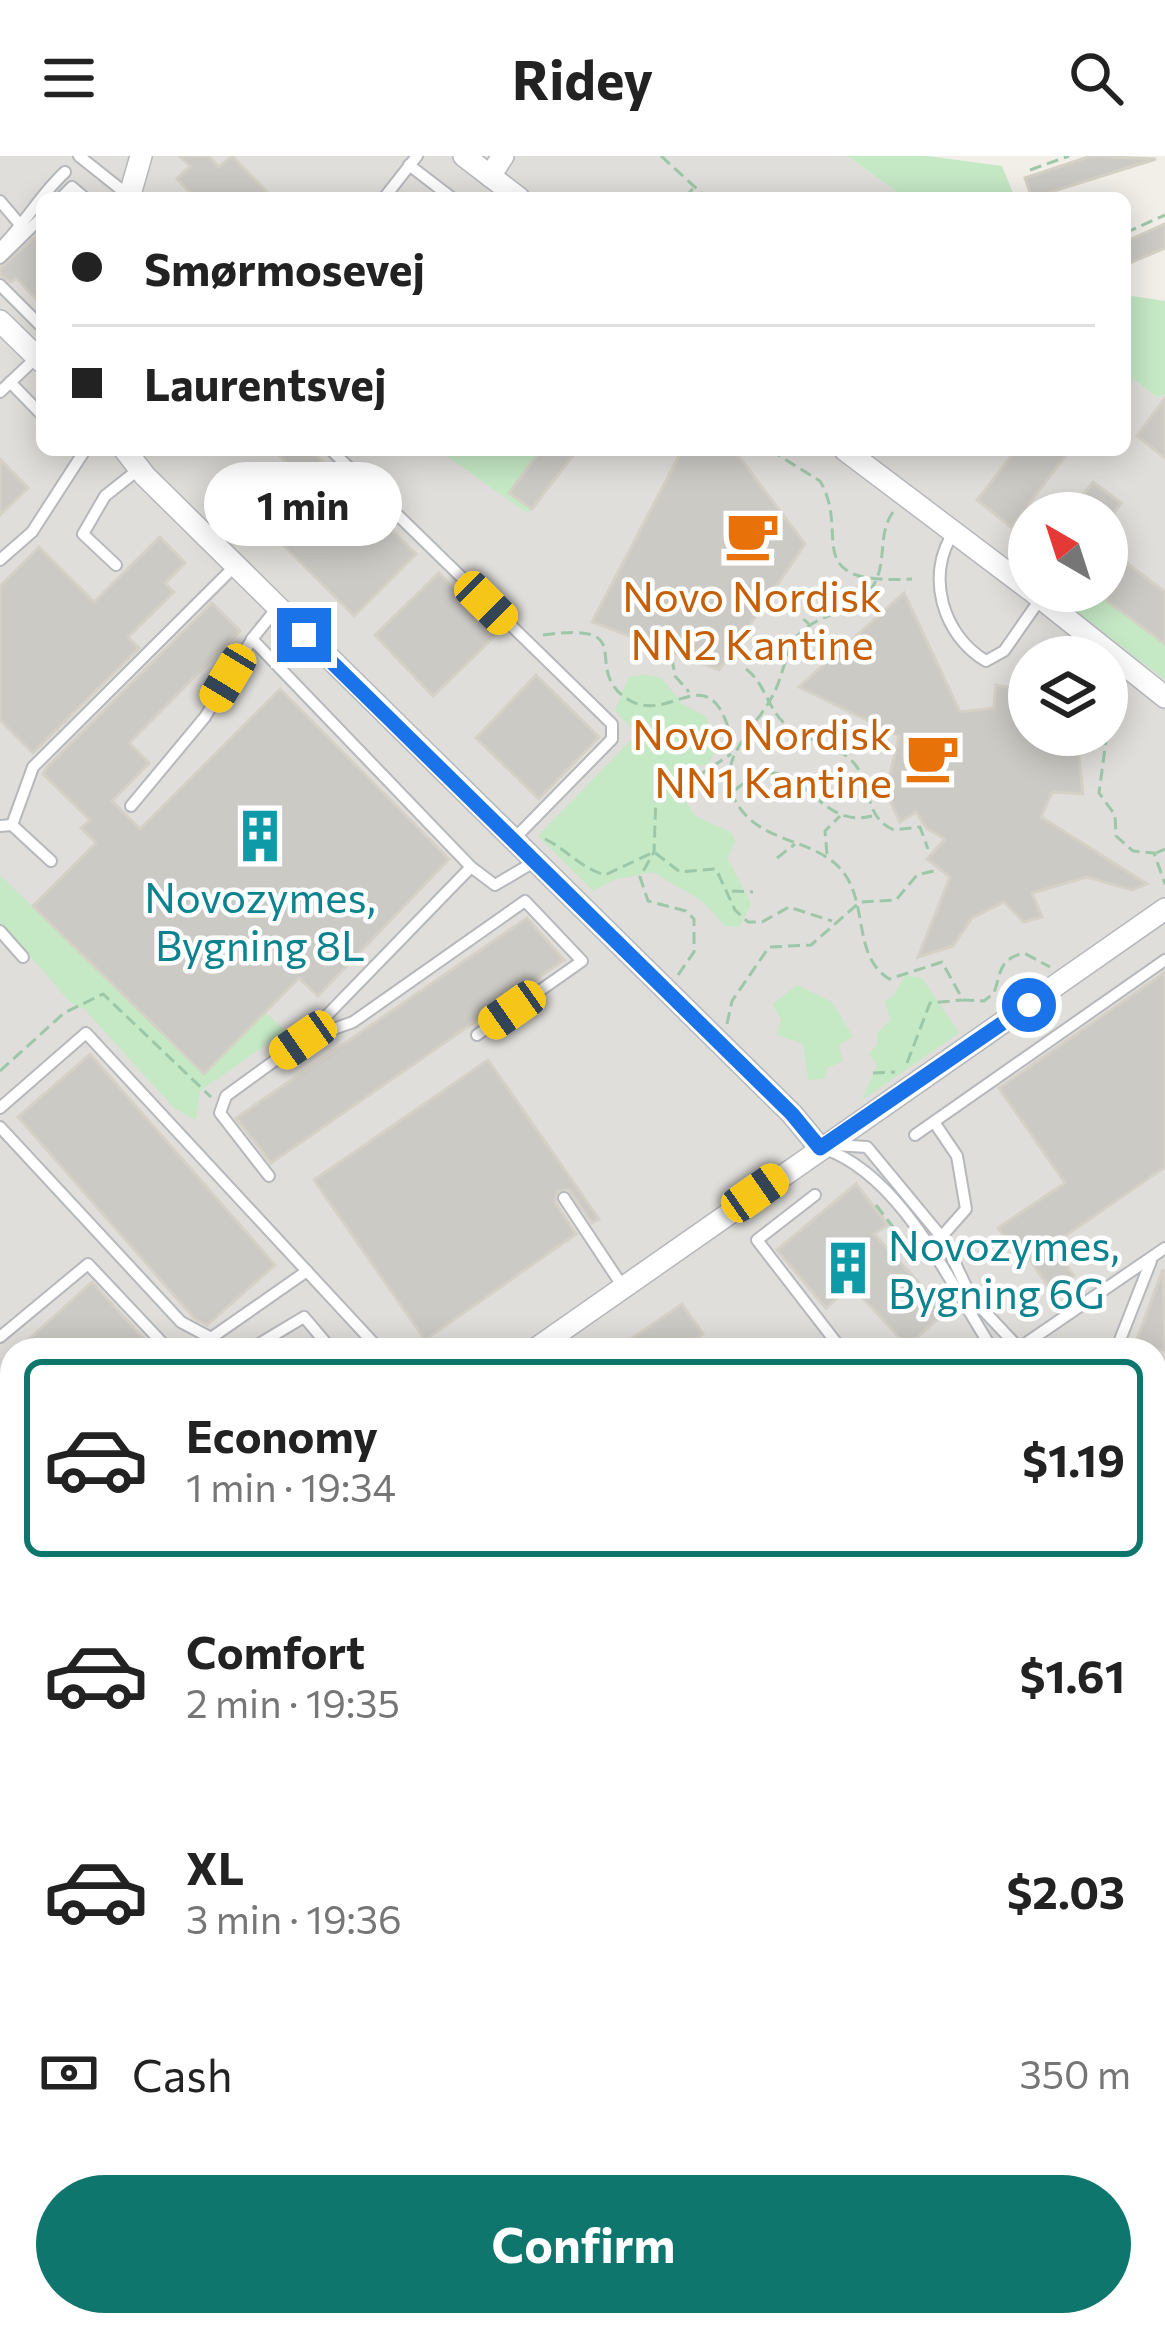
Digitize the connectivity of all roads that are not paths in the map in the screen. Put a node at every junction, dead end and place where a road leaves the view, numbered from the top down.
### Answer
1 (79, 156) edge
2 (141, 156) edge
3 (464, 156) edge
4 (503, 156) edge
5 (413, 161) edge
6 (65, 172) dead end
7 (490, 176) junction
8 (43, 192) edge
9 (123, 192) edge
10 (130, 192) edge
11 (389, 192) edge
12 (446, 192) edge
13 (510, 192) edge
14 (36, 199) edge
15 (0, 201) edge
16 (36, 223) edge
17 (22, 226) junction
18 (0, 248) edge
19 (0, 258) edge
20 (0, 285) edge
21 (0, 321) edge
22 (36, 321) edge
23 (36, 351) edge
24 (36, 355) edge
25 (10, 382) junction
26 (0, 392) edge
27 (36, 410) edge
28 (81, 456) edge
29 (129, 456) edge
30 (337, 456) edge
31 (854, 456) edge
32 (139, 469) junction
33 (954, 532) junction
34 (0, 560) edge
35 (116, 566) dead end
36 (235, 566) junction
37 (1008, 573) edge
38 (277, 608) junction
39 (1024, 612) edge
40 (1058, 612) edge
41 (252, 639) junction
42 (1165, 697) edge
43 (131, 806) dead end
44 (6, 826) edge
45 (522, 849) junction
46 (51, 861) dead end
47 (471, 867) junction
48 (1165, 909) edge
49 (0, 931) edge
50 (23, 957) dead end
51 (1165, 960) edge
52 (478, 1035) dead end
53 (303, 1040) junction
54 (0, 1108) edge
55 (934, 1122) junction
56 (0, 1127) edge
57 (915, 1135) dead end
58 (820, 1148) junction
59 (269, 1176) dead end
60 (815, 1195) dead end
61 (563, 1198) dead end
62 (944, 1240) junction
63 (1165, 1248) edge
64 (926, 1258) junction
65 (1152, 1258) junction
66 (307, 1271) junction
67 (623, 1287) junction
68 (158, 1297) junction
69 (144, 1322) junction
70 (0, 1337) edge
71 (158, 1338) edge
72 (269, 1338) edge
73 (322, 1338) edge
74 (369, 1338) edge
75 (551, 1338) edge
76 (833, 1338) edge
77 (984, 1338) edge
78 (1007, 1338) edge
79 (1033, 1338) edge
80 (1121, 1338) edge

1 - 9 lane
2 - 10 street
3 - 7 street
4 - 7 street
5 - 11 lane
5 - 12 lane
6 - 8 lane
7 - 13 street
14 - 17 lane
15 - 17 lane
16 - 19 lane
17 - 18 lane
20 - 22 lane
21 - 23 street
24 - 25 lane
25 - 26 lane
25 - 27 lane
28 - 34 lane
29 - 32 street
30 - 45 lane
31 - 33 street
32 - 35 lane
32 - 36 street
33 - 37 street
33 - 39 lane
36 - 38 street
36 - 44 lane
38 - 41 lane
38 - 45 street
40 - 42 street
41 - 43 lane
41 - 47 lane
44 - 46 lane
45 - 47 lane
45 - 58 street
47 - 53 lane
48 - 58 street
49 - 50 lane
51 - 55 lane
52 - 53 lane
53 - 59 lane
54 - 66 lane
55 - 57 lane
55 - 62 lane
56 - 68 lane
58 - 62 lane
58 - 64 lane
58 - 67 street
60 - 76 lane
61 - 67 lane
62 - 64 lane
62 - 78 lane
63 - 65 lane
64 - 77 lane
65 - 79 lane
65 - 80 lane
66 - 68 lane
66 - 74 lane
67 - 75 street
68 - 69 lane
69 - 70 lane
69 - 71 lane
72 - 73 lane

